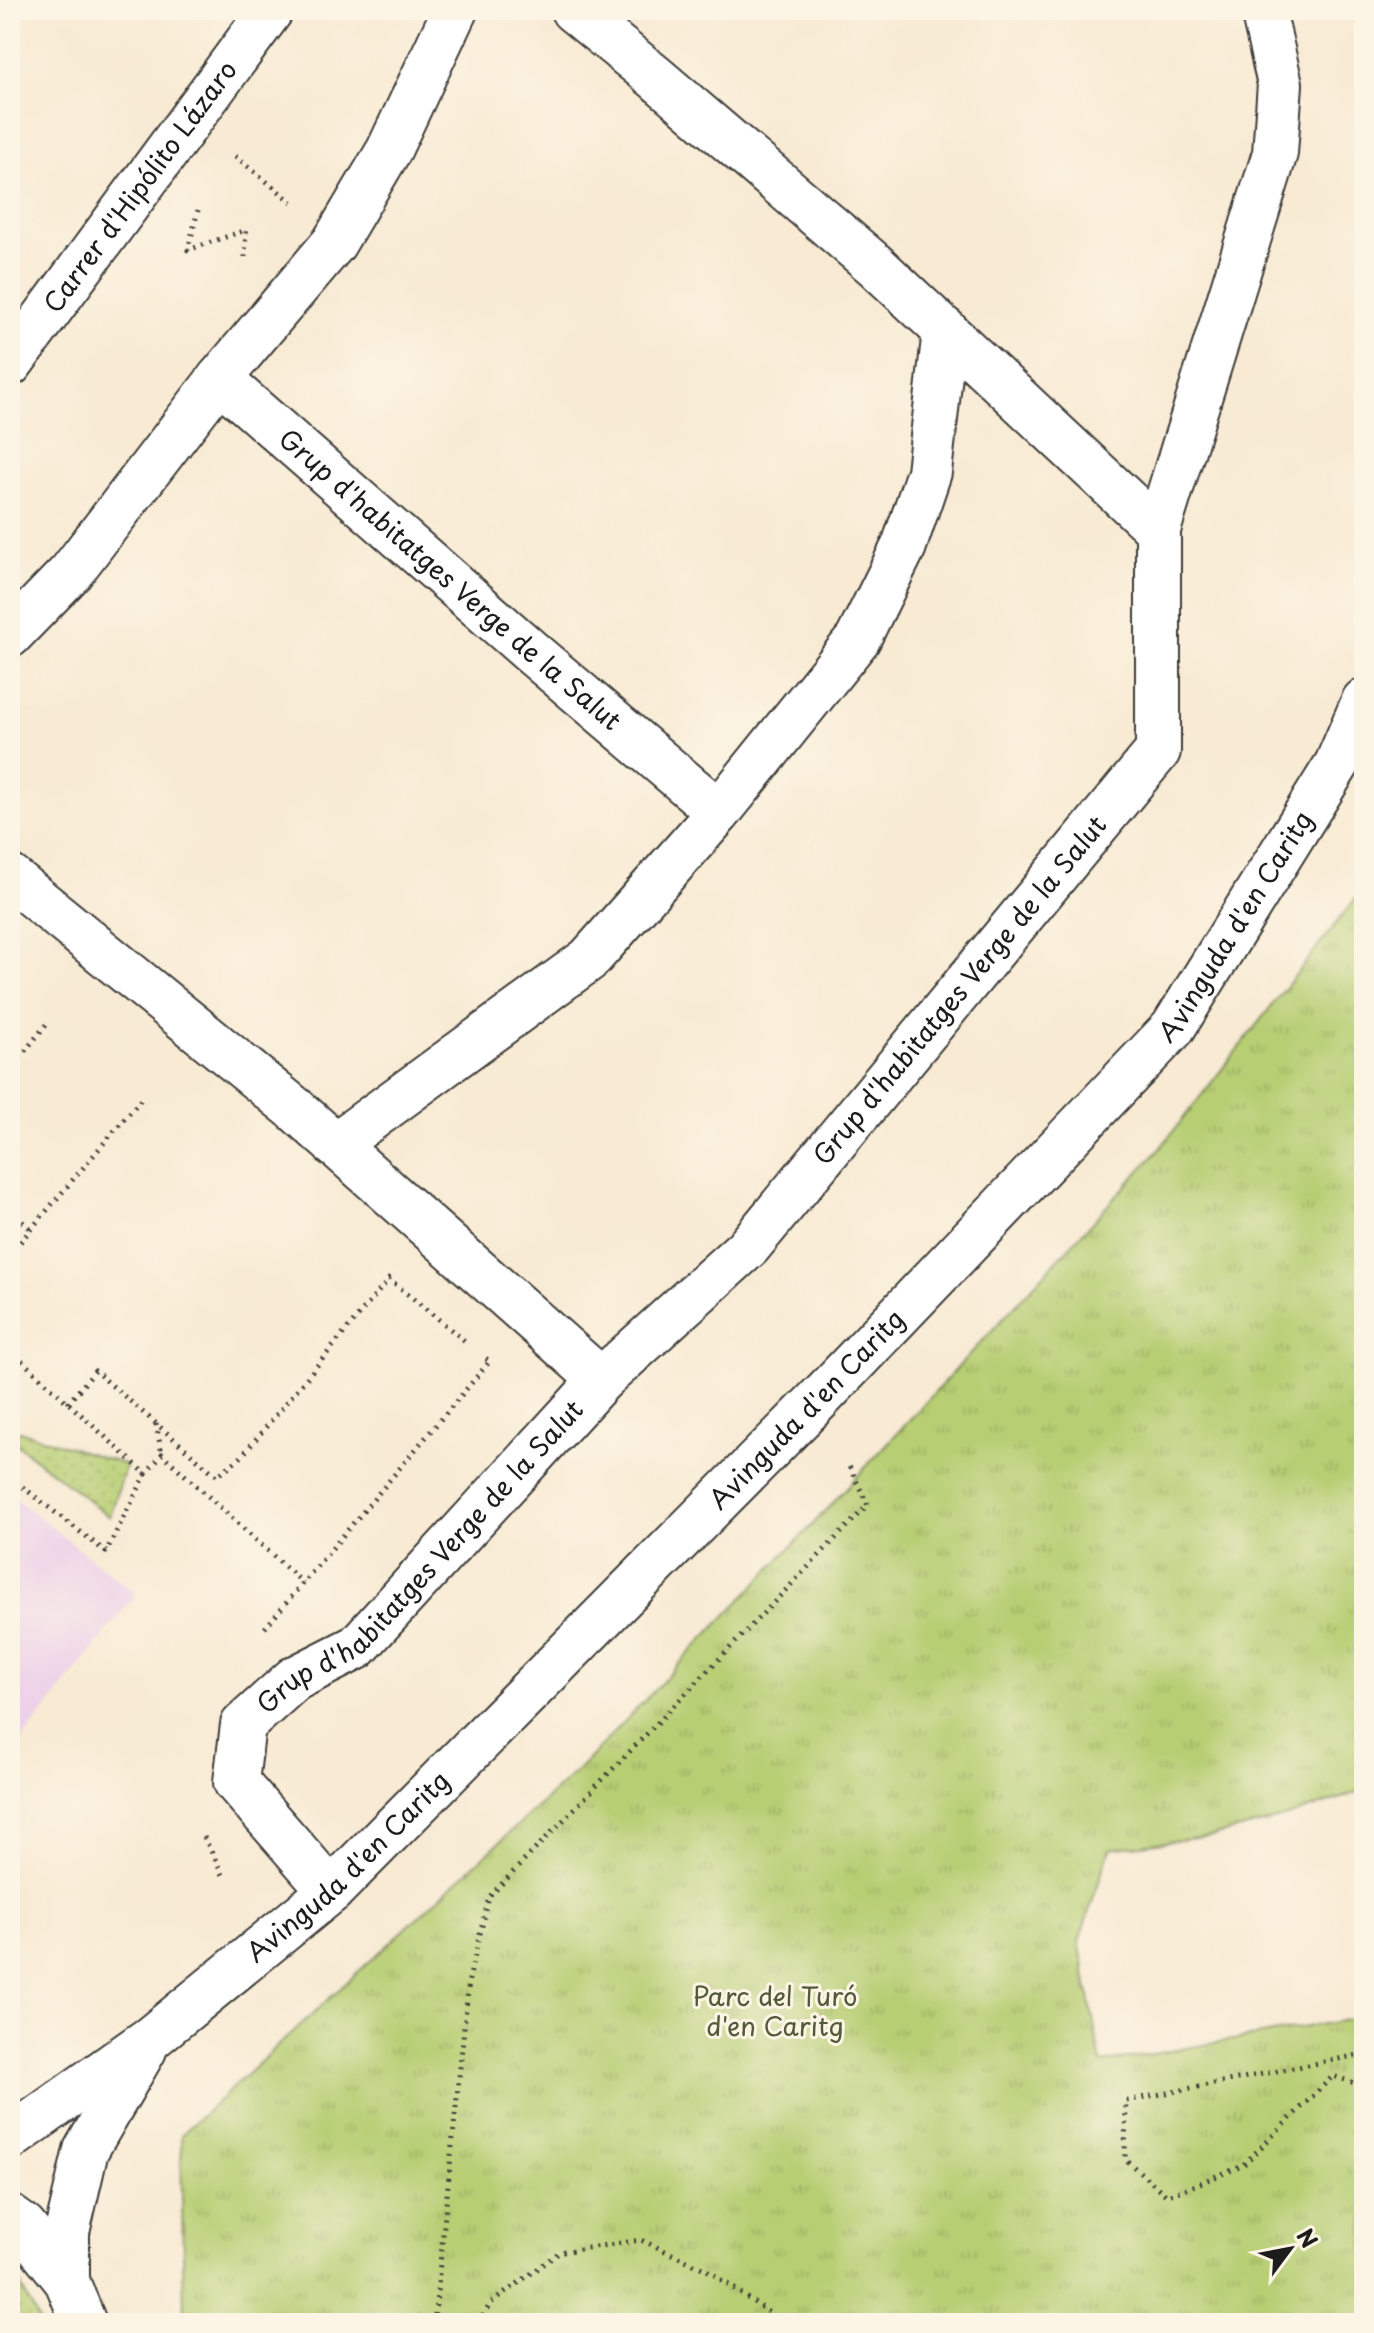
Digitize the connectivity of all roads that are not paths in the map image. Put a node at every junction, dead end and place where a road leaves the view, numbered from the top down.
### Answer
1 (271, 10) edge
2 (455, 10) edge
3 (573, 10) edge
4 (1263, 10) edge
5 (945, 330) junction
6 (10, 364) edge
7 (219, 379) junction
8 (1158, 530) junction
9 (10, 635) edge
10 (1364, 701) edge
11 (719, 812) junction
12 (10, 877) edge
13 (335, 1145) junction
14 (601, 1380) junction
15 (331, 1891) junction
16 (151, 2038) junction
17 (10, 2138) edge
18 (10, 2217) edge
19 (67, 2281) junction
20 (84, 2323) edge

1 - 6 street, Carrer d'Hipólito Lázaro
2 - 7 street
3 - 5 street
4 - 8 street, Grup d'habitatges Verge de la Salut
5 - 8 street
5 - 11 street
7 - 9 street
7 - 11 street, Grup d'habitatges Verge de la Salut
8 - 14 street, Grup d'habitatges Verge de la Salut
10 - 15 street, Avinguda d'en Caritg
11 - 13 street
12 - 13 street, Grup d'habitatges Verge de la Salut
13 - 14 street, Grup d'habitatges Verge de la Salut
14 - 15 street, Grup d'habitatges Verge de la Salut
15 - 16 street, Avinguda d'en Caritg
16 - 17 street, Avinguda d'en Caritg
16 - 19 street, Avinguda d'en Caritg
18 - 19 street
19 - 20 street

